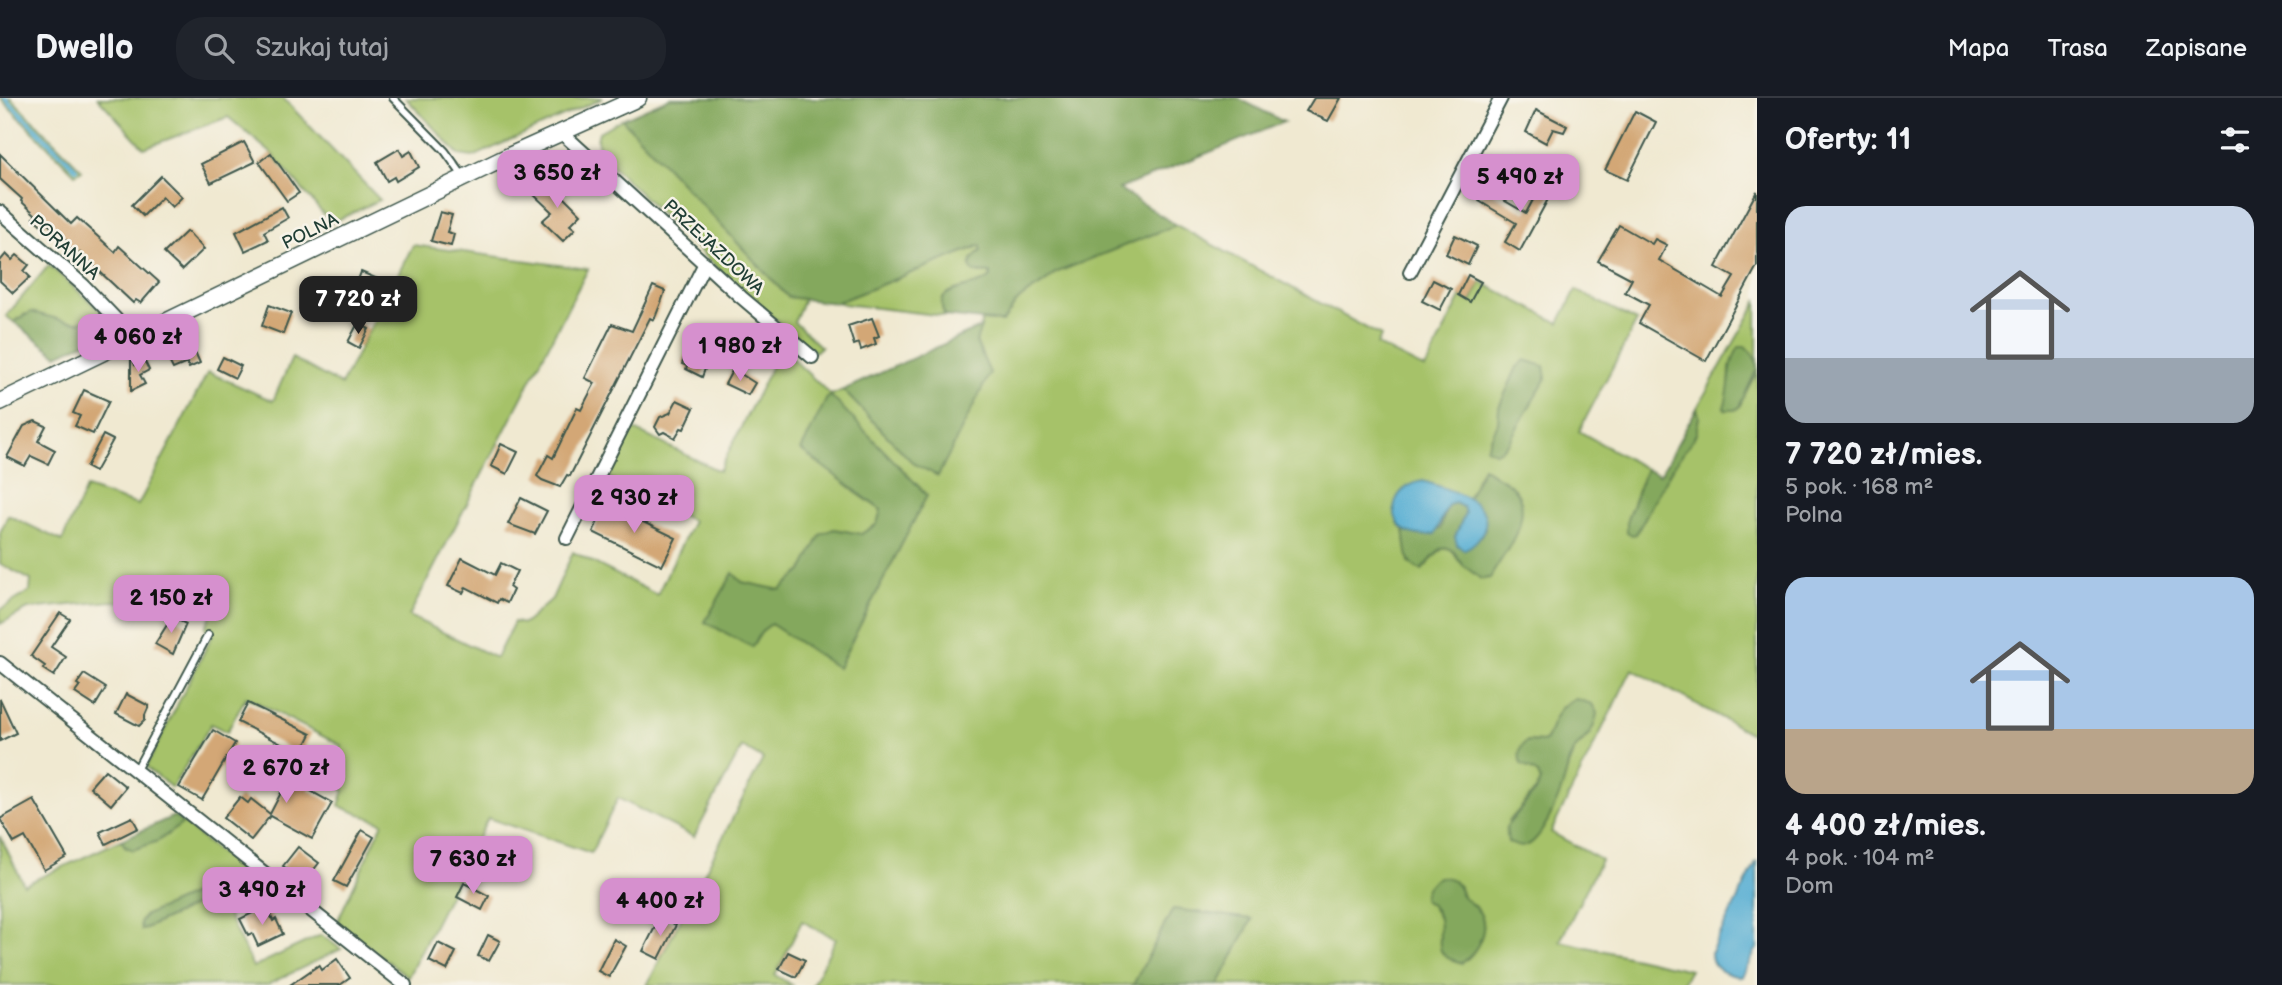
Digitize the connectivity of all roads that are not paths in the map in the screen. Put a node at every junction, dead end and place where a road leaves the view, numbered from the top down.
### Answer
1 (393, 98) edge
2 (638, 98) edge
3 (1501, 98) edge
4 (562, 133) junction
5 (464, 177) junction
6 (0, 212) edge
7 (705, 262) junction
8 (1410, 272) dead end
9 (132, 340) junction
10 (811, 357) dead end
11 (0, 402) edge
12 (567, 538) dead end
13 (208, 635) dead end
14 (0, 663) edge
15 (136, 770) junction
16 (405, 985) edge

1 - 5 lane
2 - 4 street, POLNA
3 - 8 street
4 - 5 street, POLNA
4 - 7 street, PRZEJAZDOWA
5 - 9 street, POLNA
6 - 9 street, PORANNA
7 - 10 street, PRZEJAZDOWA
7 - 12 street
9 - 11 street, POLNA
13 - 15 lane
14 - 15 street
15 - 16 street

